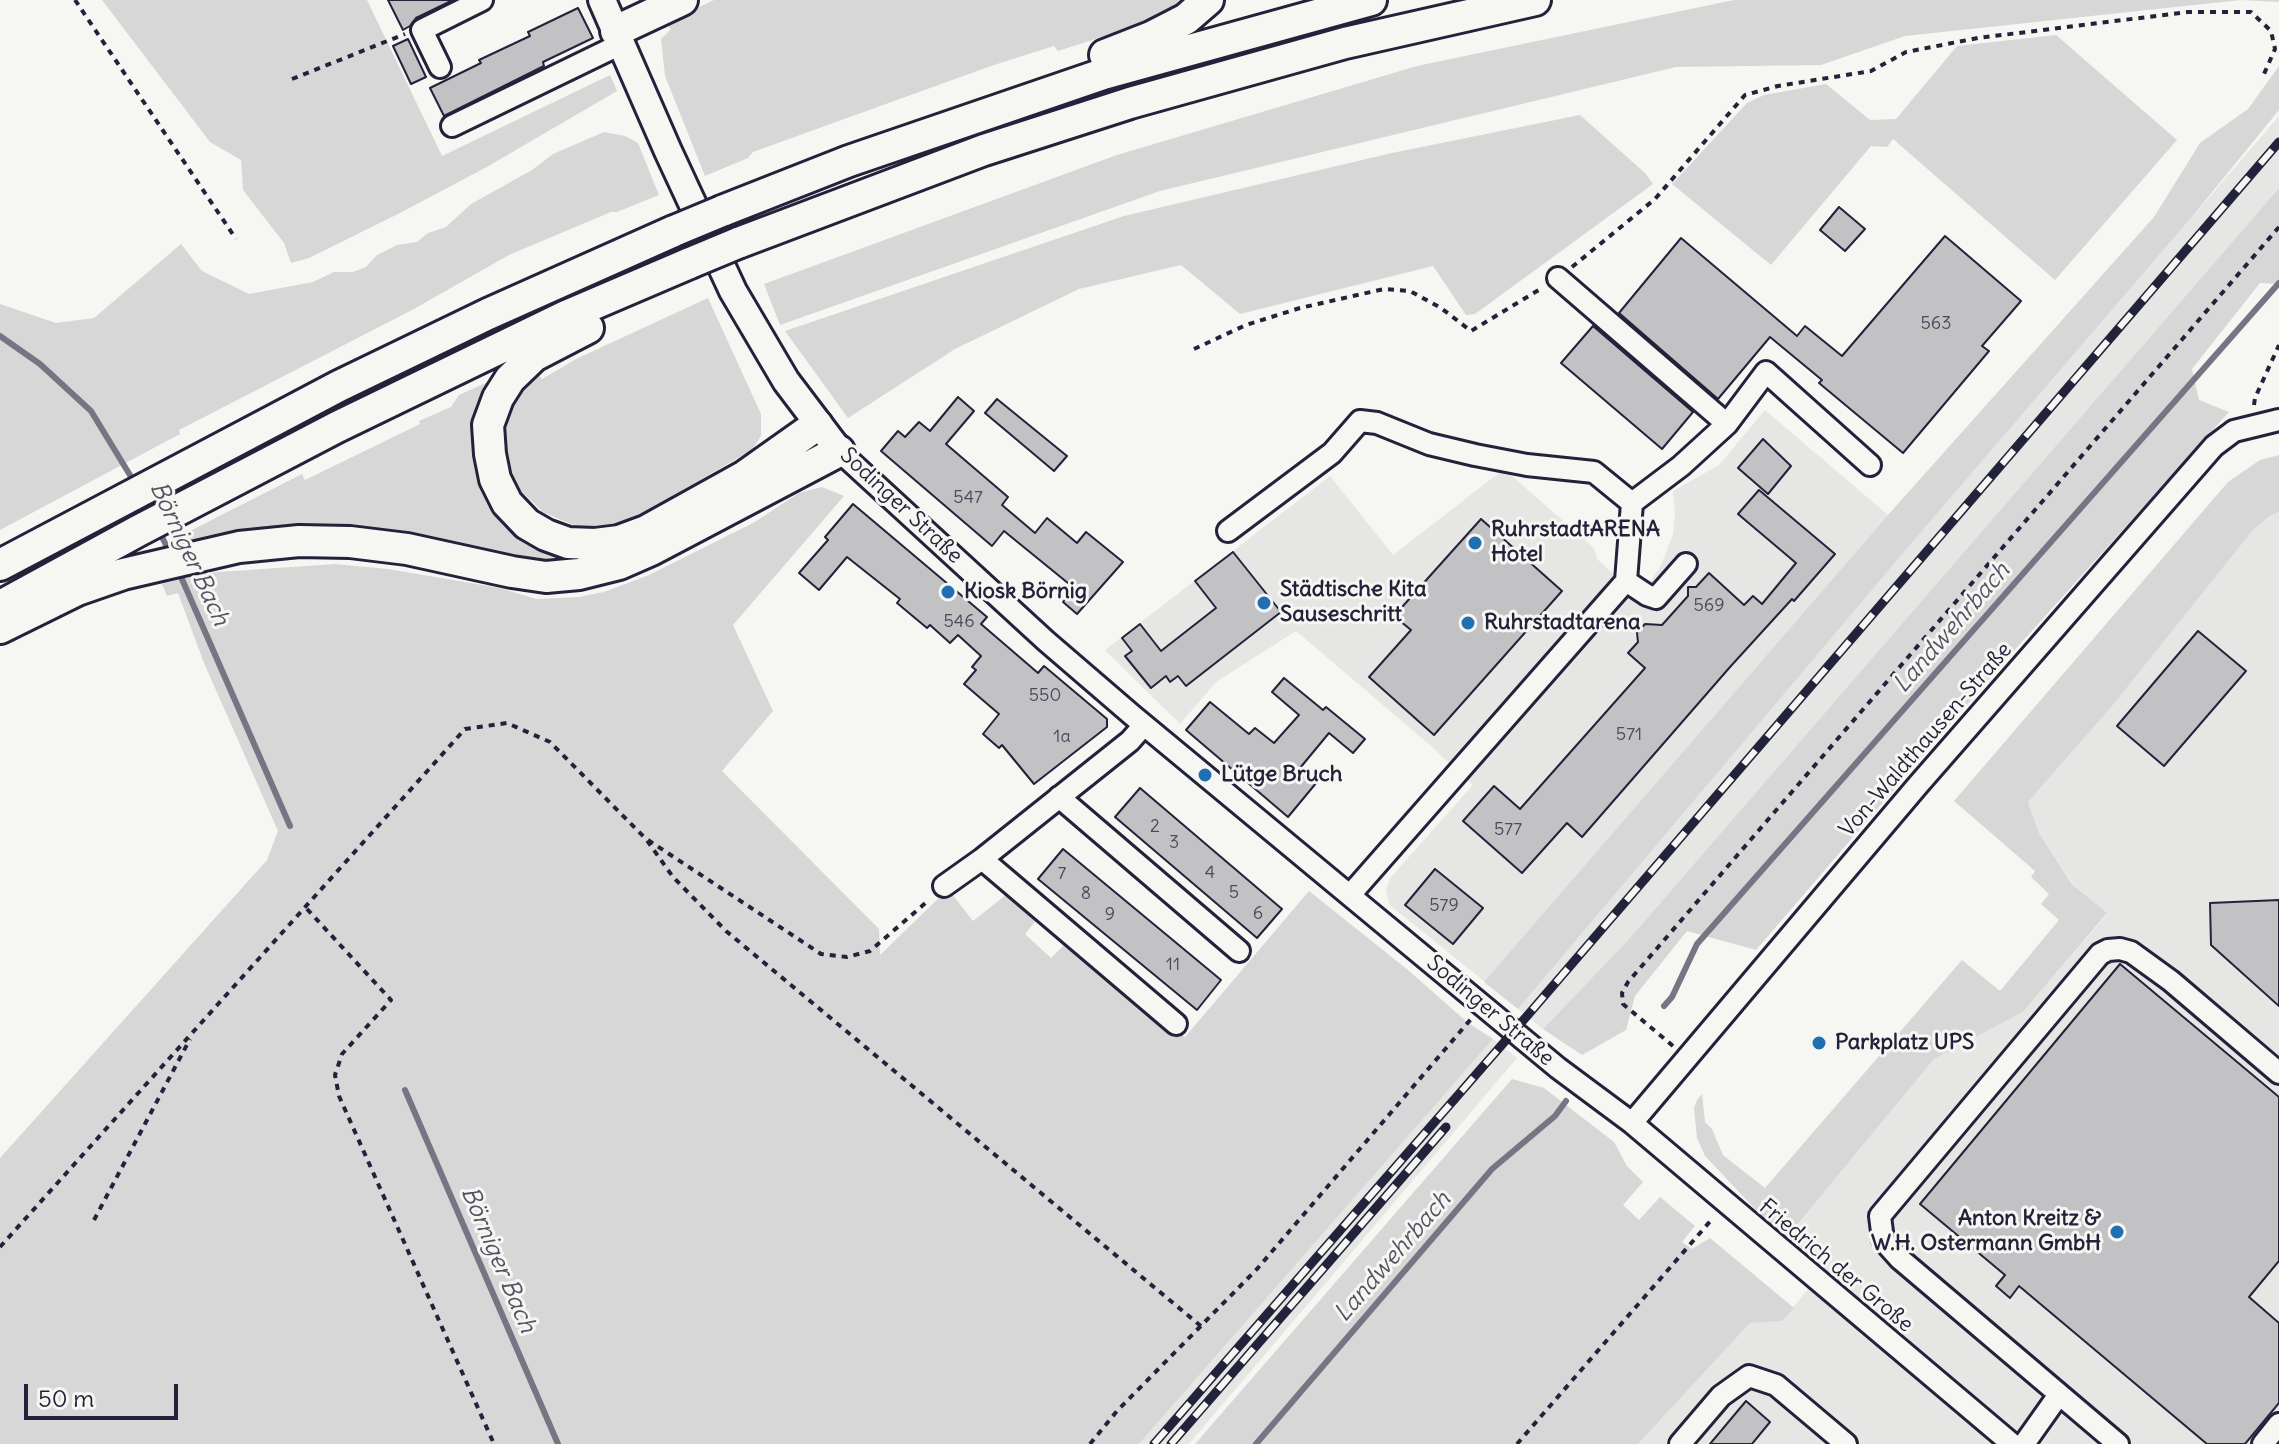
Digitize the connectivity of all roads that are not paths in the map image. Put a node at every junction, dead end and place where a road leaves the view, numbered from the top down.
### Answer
1 (482, 0) edge
2 (602, 0) edge
3 (682, 0) edge
4 (1208, 0) edge
5 (1371, 0) edge
6 (1535, 0) edge
7 (619, 37) junction
8 (440, 67) dead end
9 (988, 112) junction
10 (452, 126) dead end
11 (681, 267) junction
12 (1558, 278) road end
13 (2279, 420) edge
14 (1727, 424) junction
15 (817, 425) junction
16 (839, 451) junction
17 (1870, 465) dead end
18 (1632, 503) junction
19 (1228, 531) dead end
20 (1686, 564) dead end
21 (0, 565) edge
22 (1626, 581) junction
23 (0, 607) edge
24 (0, 628) edge
25 (1144, 725) junction
26 (1059, 797) junction
27 (982, 859) junction
28 (944, 886) road end
29 (1350, 895) junction
30 (1239, 951) dead end
31 (1176, 1024) dead end
32 (2279, 1073) edge
33 (1632, 1123) junction
34 (2058, 1396) junction
35 (2279, 1424) edge
36 (1680, 1444) edge
37 (1846, 1444) edge
38 (2012, 1444) edge
39 (2024, 1444) edge
40 (2118, 1444) edge
41 (2263, 1444) edge

1 - 8 street
2 - 7 main road, Sodinger Straße
3 - 7 highway
4 - 9 highway
5 - 9 highway
6 - 11 highway, bridge
7 - 10 street
7 - 15 main road, Sodinger Straße
9 - 21 highway, bridge
11 - 15 highway
11 - 23 highway
12 - 14 street
13 - 33 street, Von-Waldthausen-Straße
14 - 17 street
14 - 18 street
15 - 16 main road, Sodinger Straße
16 - 24 highway
16 - 25 street, Sodinger Straße
18 - 19 street
18 - 22 street
20 - 22 street
22 - 29 street
25 - 26 street
25 - 29 street, Sodinger Straße
26 - 27 street
26 - 30 street
27 - 28 street
27 - 31 street
29 - 33 street, Sodinger Straße
32 - 34 street
33 - 38 street, Friedrich der Große
34 - 39 street
34 - 40 street
35 - 41 street
36 - 37 street

